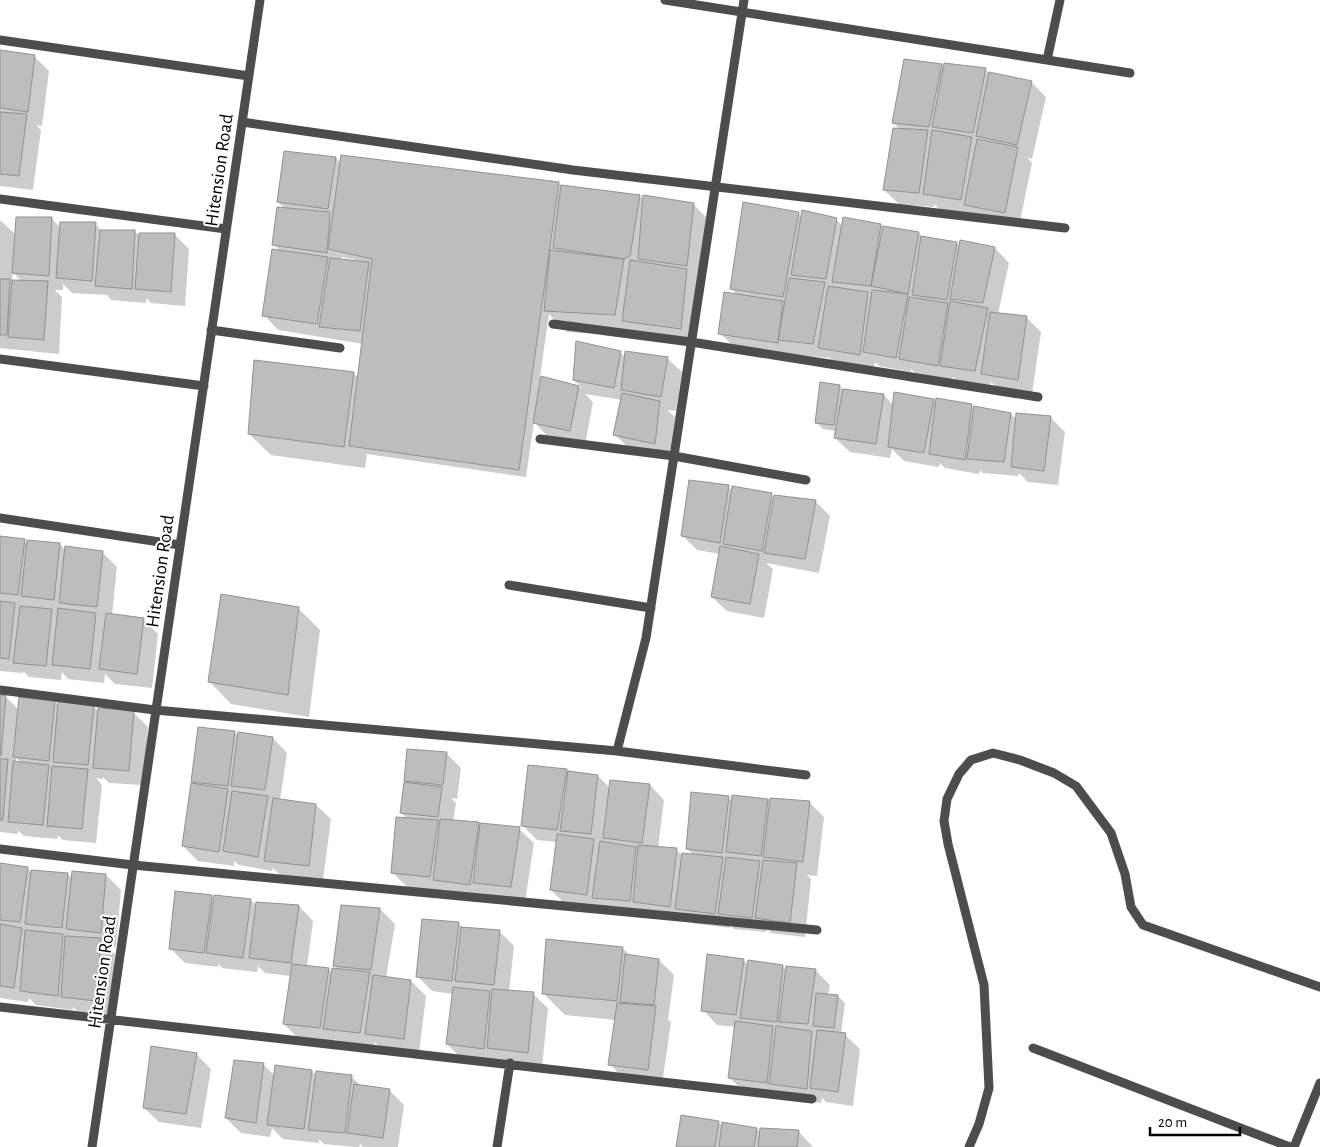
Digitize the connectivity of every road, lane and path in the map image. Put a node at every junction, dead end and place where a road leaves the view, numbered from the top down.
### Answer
1 (260, 0) edge
2 (665, 0) edge
3 (744, 0) edge
4 (1060, 0) edge
5 (742, 12) junction
6 (0, 40) edge
7 (1047, 60) junction
8 (1130, 74) dead end
9 (249, 76) junction
10 (242, 122) junction
11 (715, 186) junction
12 (0, 199) edge
13 (1065, 228) dead end
14 (226, 229) junction
15 (553, 324) dead end
16 (211, 330) junction
17 (691, 342) junction
18 (340, 348) dead end
19 (0, 359) edge
20 (204, 386) junction
21 (1038, 397) dead end
22 (540, 439) dead end
23 (674, 456) junction
24 (806, 480) dead end
25 (0, 518) edge
26 (180, 545) junction
27 (509, 585) dead end
28 (650, 608) junction
29 (0, 690) edge
30 (155, 710) junction
31 (617, 751) junction
32 (806, 775) dead end
33 (0, 849) edge
34 (133, 865) junction
35 (817, 930) dead end
36 (1320, 987) edge
37 (0, 1007) edge
38 (110, 1020) junction
39 (1033, 1048) dead end
40 (510, 1064) junction
41 (1320, 1083) edge
42 (812, 1099) dead end
43 (92, 1147) edge
44 (497, 1147) edge
45 (969, 1147) edge
46 (1290, 1147) edge
47 (1294, 1147) edge

1 - 9 street, Hitension Road
2 - 5 street
3 - 5 street
4 - 7 street
5 - 7 street
5 - 11 street
6 - 9 street
7 - 8 street
9 - 10 street, Hitension Road
10 - 11 street
10 - 14 street, Hitension Road
11 - 13 street
11 - 17 street
12 - 14 street
14 - 16 street, Hitension Road
15 - 17 street
16 - 18 street
16 - 20 street, Hitension Road
17 - 21 street
17 - 23 street
19 - 20 street
20 - 26 street, Hitension Road
22 - 23 street
23 - 24 street
23 - 28 street
25 - 26 street
26 - 30 street, Hitension Road
27 - 28 street
28 - 31 street
29 - 30 street
30 - 31 street
30 - 34 street, Hitension Road
31 - 32 street
33 - 34 street
34 - 35 street
34 - 38 street, Hitension Road
36 - 45 street
37 - 38 street
38 - 40 street
38 - 43 street, Hitension Road
39 - 46 street
40 - 42 street
40 - 44 street
41 - 47 street

